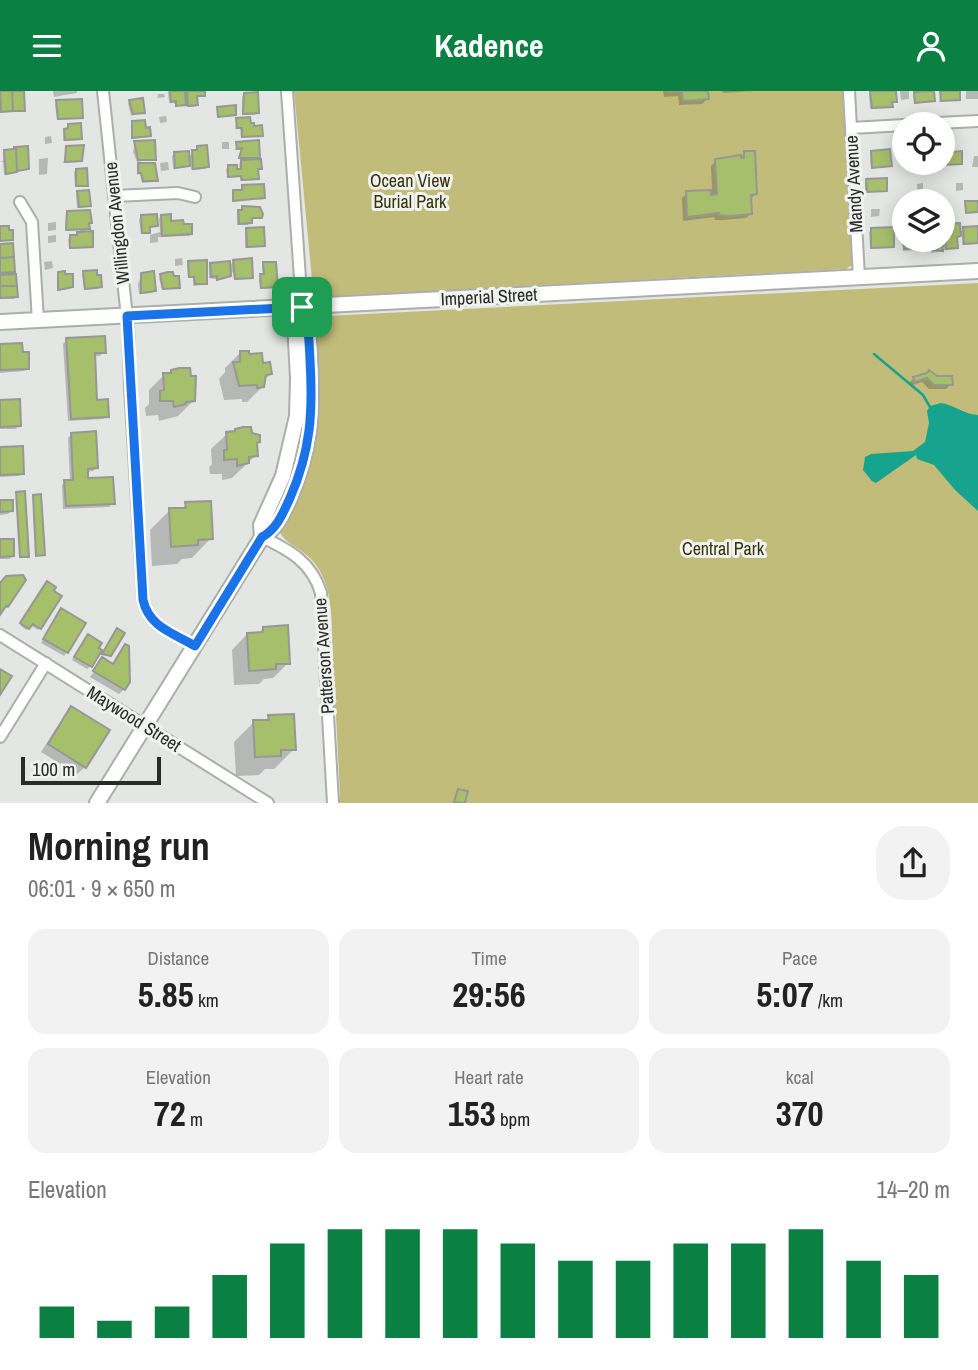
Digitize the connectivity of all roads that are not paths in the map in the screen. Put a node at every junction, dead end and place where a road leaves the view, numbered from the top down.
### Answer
1 (103, 91) edge
2 (287, 91) edge
3 (849, 91) edge
4 (978, 121) edge
5 (955, 122) edge
6 (892, 126) edge
7 (851, 128) junction
8 (115, 196) junction
9 (195, 197) dead end
10 (20, 202) dead end
11 (978, 271) edge
12 (859, 278) junction
13 (302, 307) junction
14 (127, 316) junction
15 (38, 321) junction
16 (0, 322) edge
17 (262, 537) junction
18 (0, 635) edge
19 (195, 646) junction
20 (46, 663) junction
21 (145, 727) junction
22 (0, 737) edge
23 (97, 803) edge
24 (268, 803) edge
25 (333, 803) edge

1 - 8 street, Willingdon Avenue
2 - 13 street
3 - 7 street, Mandy Avenue
4 - 5 street
6 - 7 street
7 - 12 street, Mandy Avenue
8 - 9 street
8 - 14 street, Willingdon Avenue
10 - 15 street
11 - 12 main road, Imperial Street
12 - 13 main road, Imperial Street
13 - 14 main road, Imperial Street
13 - 17 main road
14 - 15 main road, Imperial Street
14 - 19 street, Willingdon Avenue
15 - 16 main road, Imperial Street
17 - 19 main road
17 - 25 street, Patterson Avenue
18 - 20 street, Maywood Street
19 - 21 main road
20 - 21 street, Maywood Street
20 - 22 street
21 - 23 main road
21 - 24 street, Maywood Street

